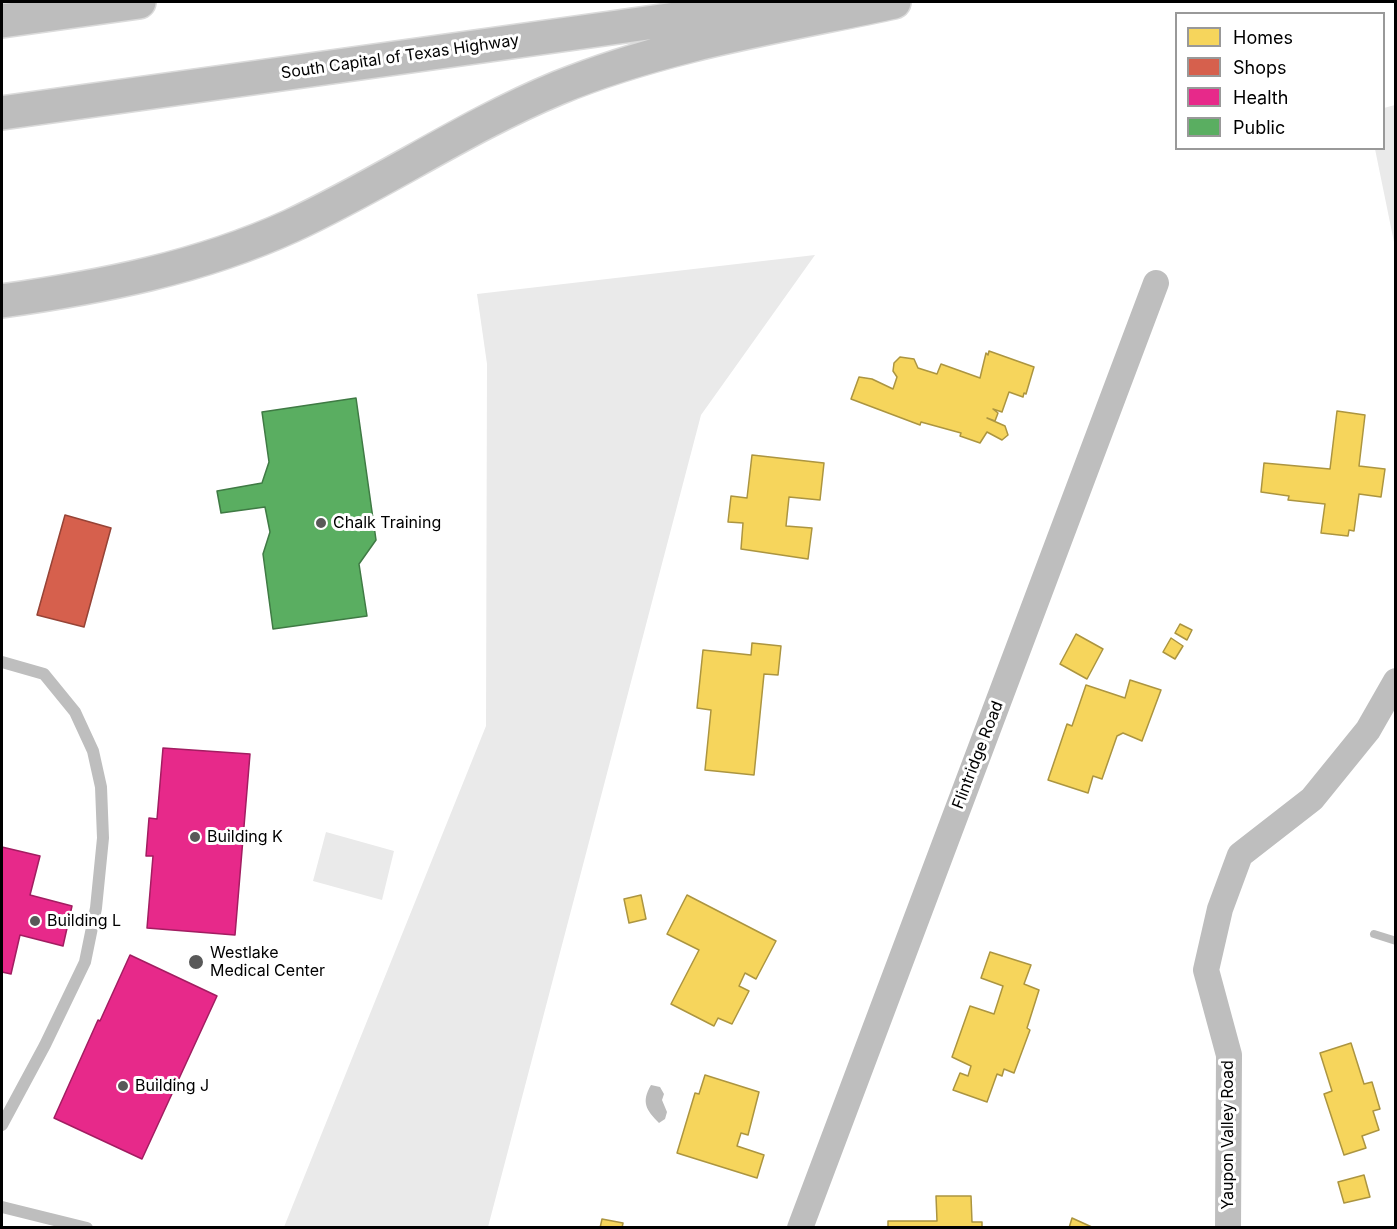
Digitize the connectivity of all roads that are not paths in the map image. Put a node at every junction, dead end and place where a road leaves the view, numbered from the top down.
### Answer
1 (139, 2) edge
2 (798, 2) edge
3 (894, 2) edge
4 (2, 21) edge
5 (2, 113) edge
6 (1156, 283) dead end
7 (2, 301) edge
8 (2, 662) edge
9 (1395, 681) edge
10 (2, 1125) edge
11 (2, 1207) edge
12 (87, 1227) edge
13 (800, 1227) edge
14 (1228, 1227) edge

1 - 4 highway
2 - 5 highway, South Capital of Texas Highway
3 - 7 highway
6 - 13 street, Flintridge Road
8 - 10 lane
9 - 14 street, Yaupon Valley Road
11 - 12 lane

